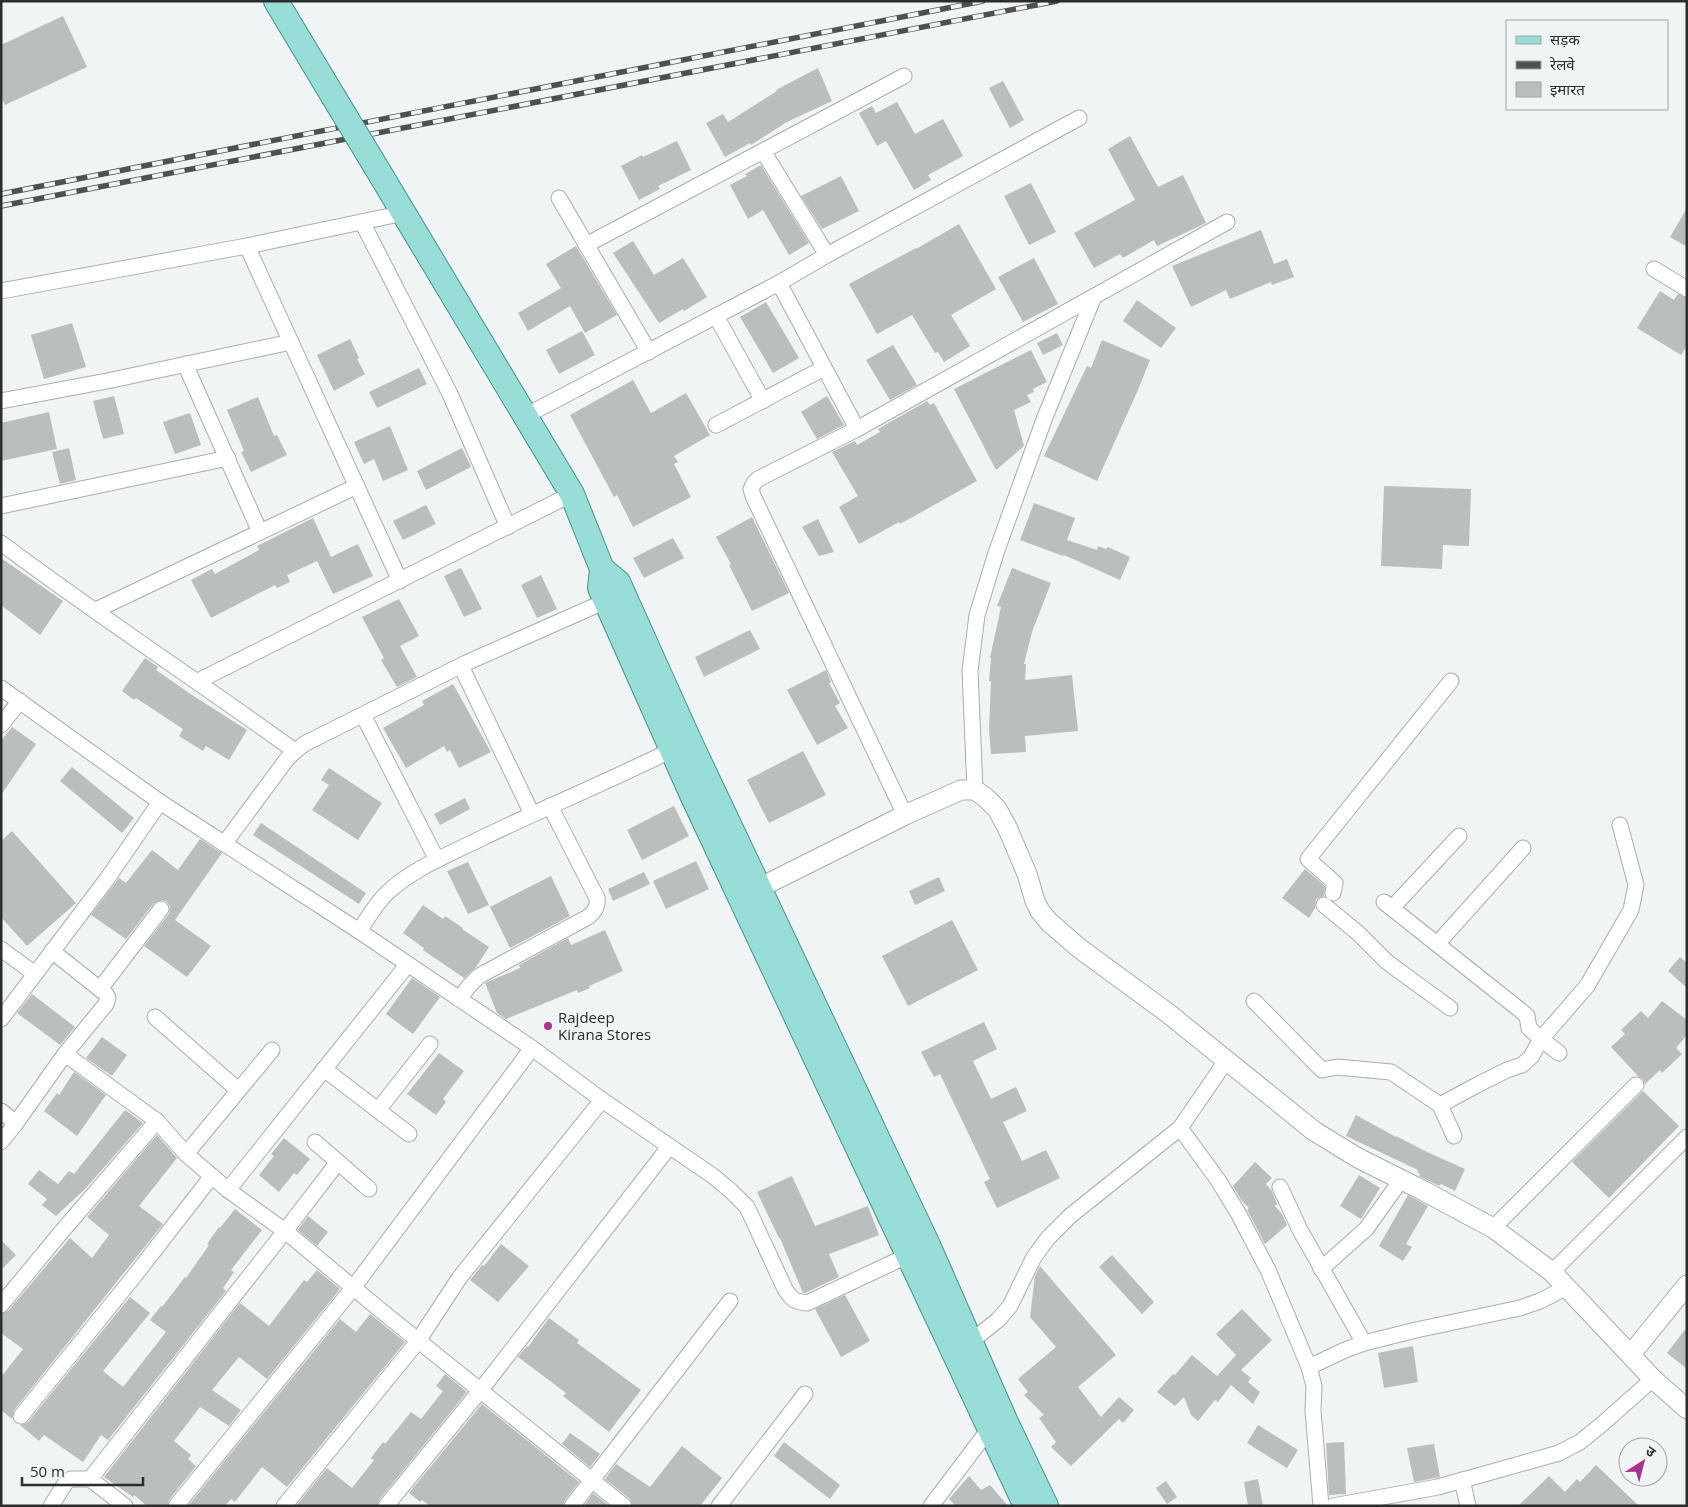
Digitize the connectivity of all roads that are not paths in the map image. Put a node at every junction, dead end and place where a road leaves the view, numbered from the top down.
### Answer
1 (276, 1) edge
2 (904, 76) dead end
3 (1079, 118) dead end
4 (763, 151) junction
5 (559, 198) dead end
6 (404, 213) junction
7 (362, 222) junction
8 (1227, 222) dead end
9 (586, 244) junction
10 (247, 246) junction
11 (827, 255) junction
12 (1654, 269) dead end
13 (778, 283) junction
14 (1687, 289) edge
15 (1, 291) edge
16 (1093, 299) junction
17 (716, 316) junction
18 (290, 342) junction
19 (649, 352) junction
20 (186, 364) junction
21 (824, 368) junction
22 (1, 401) edge
23 (763, 401) junction
24 (525, 416) junction
25 (716, 425) dead end
26 (857, 429) junction
27 (228, 458) junction
28 (357, 486) junction
29 (572, 494) junction
30 (1, 506) edge
31 (508, 527) junction
32 (260, 532) junction
33 (1, 542) edge
34 (602, 569) junction
35 (400, 581) junction
36 (606, 601) junction
37 (96, 610) junction
38 (461, 666) junction
39 (198, 681) junction
40 (1451, 681) dead end
41 (1, 688) edge
42 (20, 701) junction
43 (364, 715) junction
44 (1, 725) edge
45 (295, 750) junction
46 (672, 750) junction
47 (975, 790) junction
48 (160, 802) junction
49 (550, 806) junction
50 (532, 814) junction
51 (904, 815) junction
52 (1620, 826) dead end
53 (1459, 836) dead end
54 (224, 844) junction
55 (1523, 848) dead end
56 (438, 860) junction
57 (750, 892) junction
58 (1333, 893) dead end
59 (1324, 905) dead end
60 (161, 909) dead end
61 (359, 932) junction
62 (1437, 944) junction
63 (1, 949) edge
64 (52, 951) junction
65 (408, 964) junction
66 (35, 974) junction
67 (100, 989) junction
68 (459, 999) junction
69 (1254, 1001) dead end
70 (1450, 1008) dead end
71 (155, 1017) dead end
72 (1, 1019) edge
73 (1541, 1039) junction
74 (430, 1044) dead end
75 (532, 1048) junction
76 (272, 1050) dead end
77 (1559, 1053) dead end
78 (65, 1054) junction
79 (1226, 1061) junction
80 (324, 1069) junction
81 (1636, 1085) dead end
82 (238, 1090) junction
83 (602, 1100) junction
84 (1440, 1105) junction
85 (378, 1110) junction
86 (1, 1111) edge
87 (157, 1121) junction
88 (16, 1123) junction
89 (1180, 1128) junction
90 (409, 1134) dead end
91 (1454, 1136) dead end
92 (1687, 1137) edge
93 (1, 1142) edge
94 (315, 1142) dead end
95 (670, 1147) junction
96 (186, 1154) junction
97 (338, 1162) junction
98 (212, 1176) junction
99 (1401, 1180) junction
100 (1280, 1187) dead end
101 (369, 1188) dead end
102 (228, 1190) junction
103 (1493, 1228) junction
104 (285, 1232) junction
105 (909, 1255) junction
106 (1321, 1269) junction
107 (1552, 1272) junction
108 (1687, 1285) edge
109 (1567, 1287) junction
110 (353, 1288) junction
111 (730, 1301) dead end
112 (1, 1305) edge
113 (418, 1341) junction
114 (1364, 1343) junction
115 (963, 1348) junction
116 (1631, 1354) junction
117 (1309, 1367) junction
118 (1653, 1378) junction
119 (480, 1391) junction
120 (805, 1394) dead end
121 (1687, 1409) edge
122 (20, 1416) dead end
123 (990, 1428) junction
124 (90, 1479) junction
125 (1462, 1480) junction
126 (592, 1481) junction
127 (51, 1506) edge
128 (125, 1506) edge
129 (176, 1506) edge
130 (284, 1506) edge
131 (386, 1506) edge
132 (572, 1506) edge
133 (624, 1506) edge
134 (719, 1506) edge
135 (931, 1506) edge
136 (1026, 1506) edge
137 (1046, 1506) edge
138 (1321, 1506) edge
139 (1333, 1506) edge
140 (1468, 1506) edge

1 - 6 main road, bridge
2 - 4 street
3 - 11 street
4 - 9 street
4 - 11 street
5 - 9 street
6 - 7 street
6 - 24 main road
7 - 10 street
7 - 31 street
8 - 16 street
9 - 19 street
10 - 15 street
10 - 18 street
11 - 13 street
12 - 14 street
13 - 17 street
13 - 21 street
16 - 26 street
16 - 47 street
17 - 19 street
17 - 23 street
18 - 20 street
18 - 28 street
19 - 24 street
20 - 22 street
20 - 27 street
21 - 23 street
21 - 26 street
23 - 25 street
24 - 29 main road
26 - 51 street
27 - 30 street
27 - 32 street
28 - 32 street
28 - 35 street
29 - 31 street
29 - 34 main road
31 - 35 street
32 - 37 street
33 - 37 street
34 - 36 main road
34 - 57 main road
35 - 39 street
36 - 38 street
36 - 46 main road
37 - 39 street
38 - 43 street
38 - 50 street
39 - 45 street
40 - 58 street
41 - 42 street
42 - 44 street
42 - 48 street
43 - 45 street
43 - 56 street
45 - 54 street
46 - 49 street
46 - 57 main road
47 - 51 street
47 - 79 street
48 - 54 street
48 - 64 street
49 - 50 street
49 - 68 street
50 - 56 street
51 - 57 street
52 - 73 street
53 - 62 street
54 - 61 street
55 - 62 street
56 - 61 street
57 - 105 main road
57 - 115 main road
59 - 70 street
60 - 67 street
61 - 65 street
62 - 73 street
63 - 66 street
64 - 66 street
64 - 67 street
65 - 68 street
65 - 80 street
66 - 72 street
67 - 78 street
68 - 75 street
69 - 84 street
71 - 82 street
73 - 77 street
73 - 84 street
74 - 85 street
75 - 83 street
75 - 110 street
76 - 82 street
78 - 87 street
78 - 88 street
79 - 89 street
79 - 99 street
80 - 85 street
80 - 102 street
81 - 103 street
82 - 96 street
83 - 95 street
83 - 113 street
84 - 91 street
85 - 90 street
86 - 88 street
87 - 96 street
87 - 112 street
88 - 93 street
89 - 115 street
89 - 117 street
92 - 107 street
94 - 97 street
95 - 105 street
95 - 119 street
96 - 98 street
97 - 101 street
97 - 104 street
98 - 102 street
98 - 122 street
99 - 103 street
99 - 106 street
100 - 106 street
102 - 104 street
103 - 107 street
104 - 110 street
104 - 124 street
105 - 115 main road
106 - 114 street
107 - 109 street
108 - 116 street
109 - 114 street
109 - 116 street
110 - 113 street
110 - 129 street
111 - 126 street
113 - 119 street
113 - 130 street
114 - 117 street
115 - 123 main road
115 - 137 main road
116 - 118 street
117 - 138 street
118 - 121 street
118 - 125 street
119 - 126 street
119 - 131 street
120 - 134 street
123 - 135 street
123 - 136 main road
124 - 127 street
124 - 128 street
125 - 139 street
125 - 140 street
126 - 132 street
126 - 133 street

